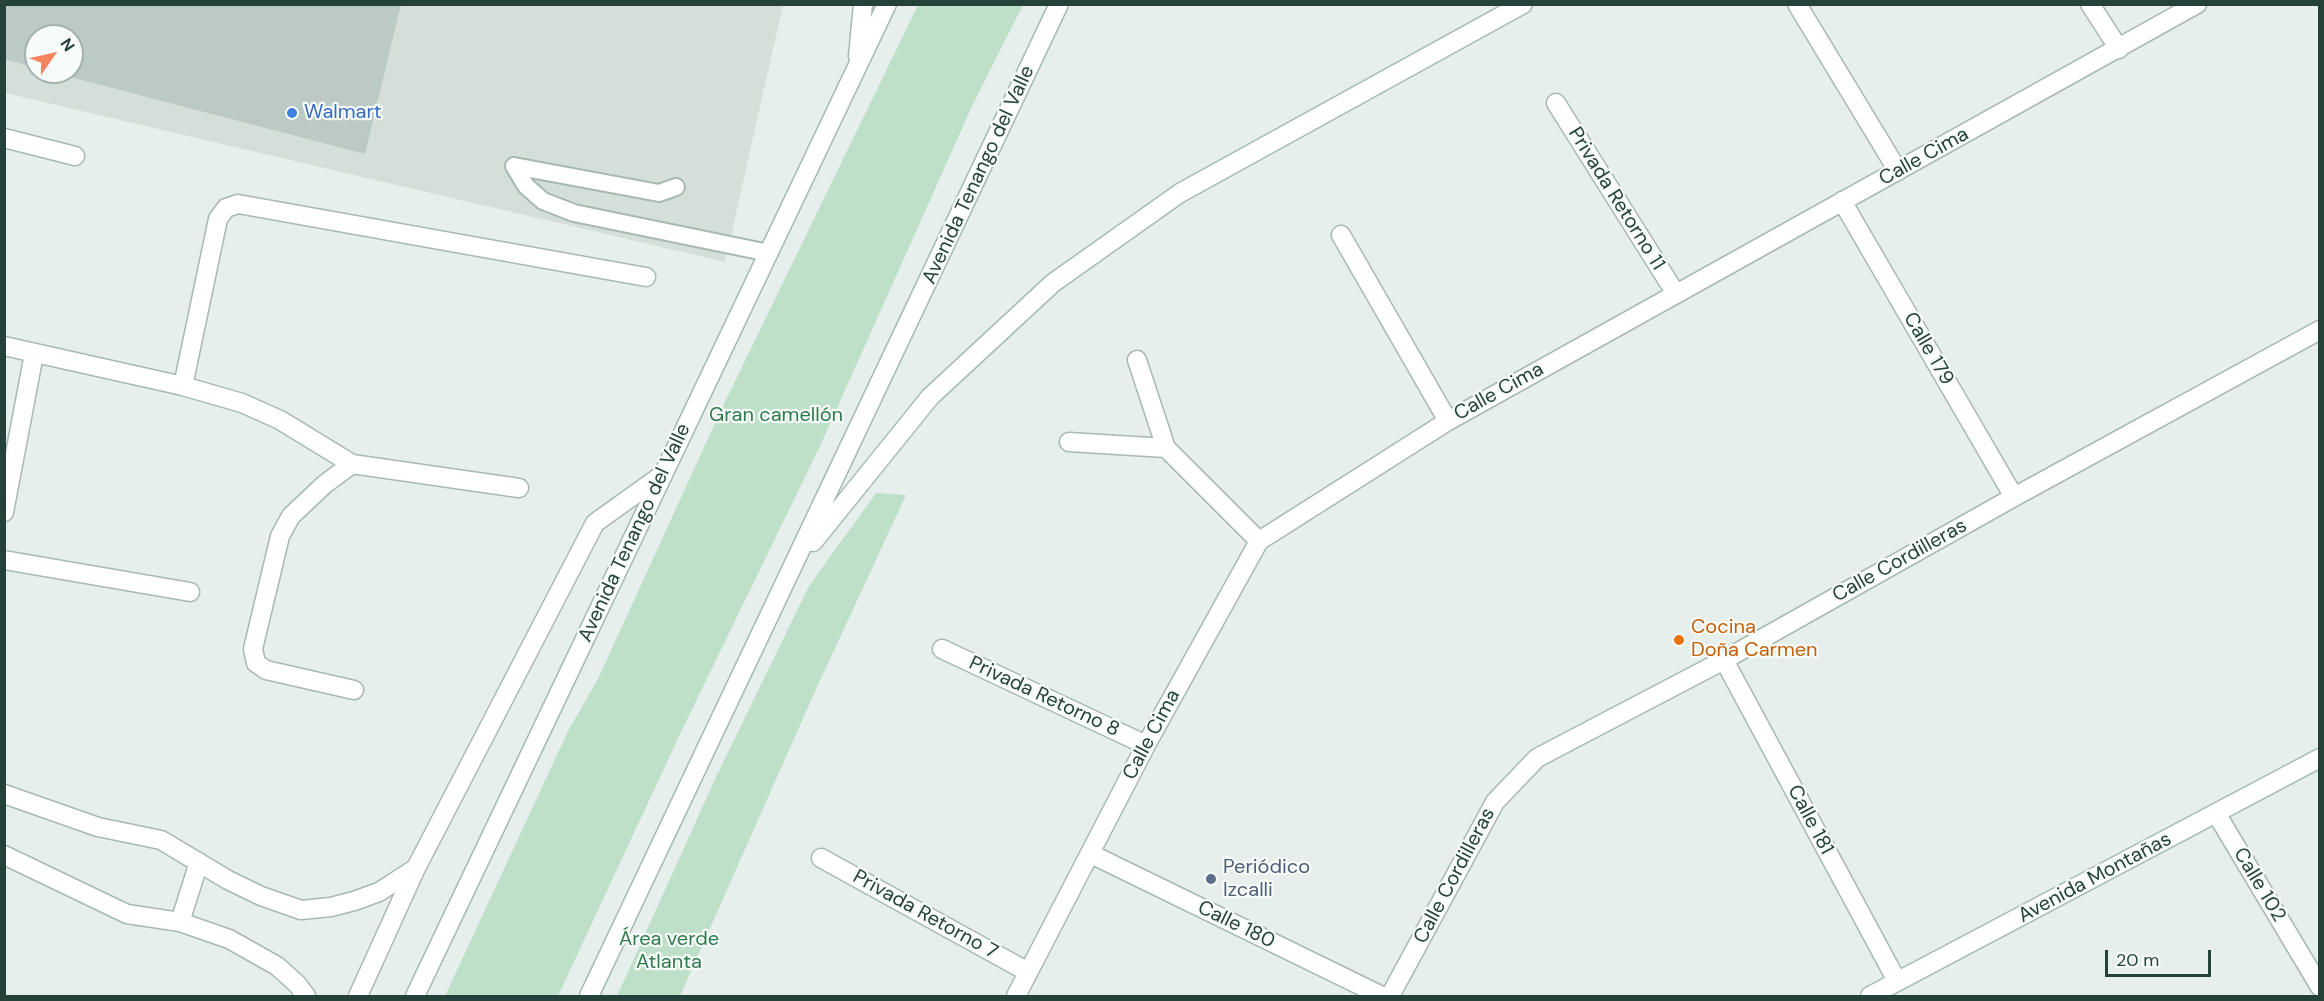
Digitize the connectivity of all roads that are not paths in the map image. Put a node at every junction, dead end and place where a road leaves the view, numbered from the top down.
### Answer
1 (863, 4) edge
2 (887, 4) edge
3 (1059, 4) edge
4 (1523, 4) edge
5 (1797, 4) edge
6 (2090, 4) edge
7 (2197, 4) edge
8 (2119, 49) junction
9 (856, 71) junction
10 (1556, 103) dead end
11 (4, 138) edge
12 (75, 156) dead end
13 (1898, 171) junction
14 (676, 187) dead end
15 (1842, 201) junction
16 (1341, 235) dead end
17 (769, 253) junction
18 (646, 277) dead end
19 (1676, 294) junction
20 (2319, 330) edge
21 (4, 346) edge
22 (34, 354) junction
23 (1137, 360) dead end
24 (183, 387) junction
25 (1448, 421) junction
26 (1069, 442) dead end
27 (1166, 448) junction
28 (352, 464) junction
29 (662, 475) junction
30 (519, 488) dead end
31 (2014, 497) junction
32 (4, 512) edge
33 (1259, 541) junction
34 (4, 560) edge
35 (795, 564) junction
36 (189, 592) dead end
37 (942, 649) dead end
38 (1724, 660) junction
39 (354, 690) dead end
40 (1146, 746) junction
41 (2319, 758) edge
42 (4, 794) edge
43 (2216, 813) junction
44 (1091, 854) junction
45 (4, 855) edge
46 (821, 858) dead end
47 (199, 862) junction
48 (416, 868) junction
49 (180, 922) junction
50 (1028, 972) junction
51 (1897, 981) junction
52 (2319, 987) edge
53 (306, 996) edge
54 (358, 996) edge
55 (414, 996) edge
56 (589, 996) edge
57 (1016, 996) edge
58 (1382, 996) edge
59 (1390, 996) edge
60 (1870, 996) edge

1 - 9 street
2 - 9 street, Avenida Tenango del Valle
3 - 35 street, Avenida Tenango del Valle
4 - 35 street
5 - 13 street
6 - 8 street
7 - 8 street, Calle Cima
8 - 13 street, Calle Cima
9 - 17 street, Avenida Tenango del Valle
10 - 19 street, Privada Retorno 11
11 - 12 street
13 - 15 street, Calle Cima
14 - 17 lane
15 - 19 street, Calle Cima
15 - 31 street, Calle 179
16 - 25 street
17 - 29 street, Avenida Tenango del Valle
18 - 24 street
19 - 25 street, Calle Cima
20 - 31 street, Calle Cordilleras
21 - 22 street
22 - 24 street
22 - 32 street
23 - 27 street
24 - 28 street
25 - 33 street, Calle Cima
26 - 27 street
27 - 33 street
28 - 30 street
28 - 39 street
29 - 48 street
29 - 55 street, Avenida Tenango del Valle
31 - 38 street, Calle Cordilleras
33 - 40 street, Calle Cima
34 - 36 street
35 - 56 street, Avenida Tenango del Valle
37 - 40 street, Privada Retorno 8
38 - 51 street, Calle 181
38 - 59 street, Calle Cordilleras
40 - 44 street, Calle Cima
41 - 43 street, Avenida Montañas
42 - 47 street
43 - 51 street, Avenida Montañas
43 - 52 street, Calle 102
44 - 50 street, Calle Cima
44 - 58 street, Calle 180
45 - 49 street
46 - 50 street, Privada Retorno 7
47 - 48 street
47 - 49 street
48 - 54 street
49 - 53 street
50 - 57 street, Calle Cima
51 - 60 street, Avenida Montañas

